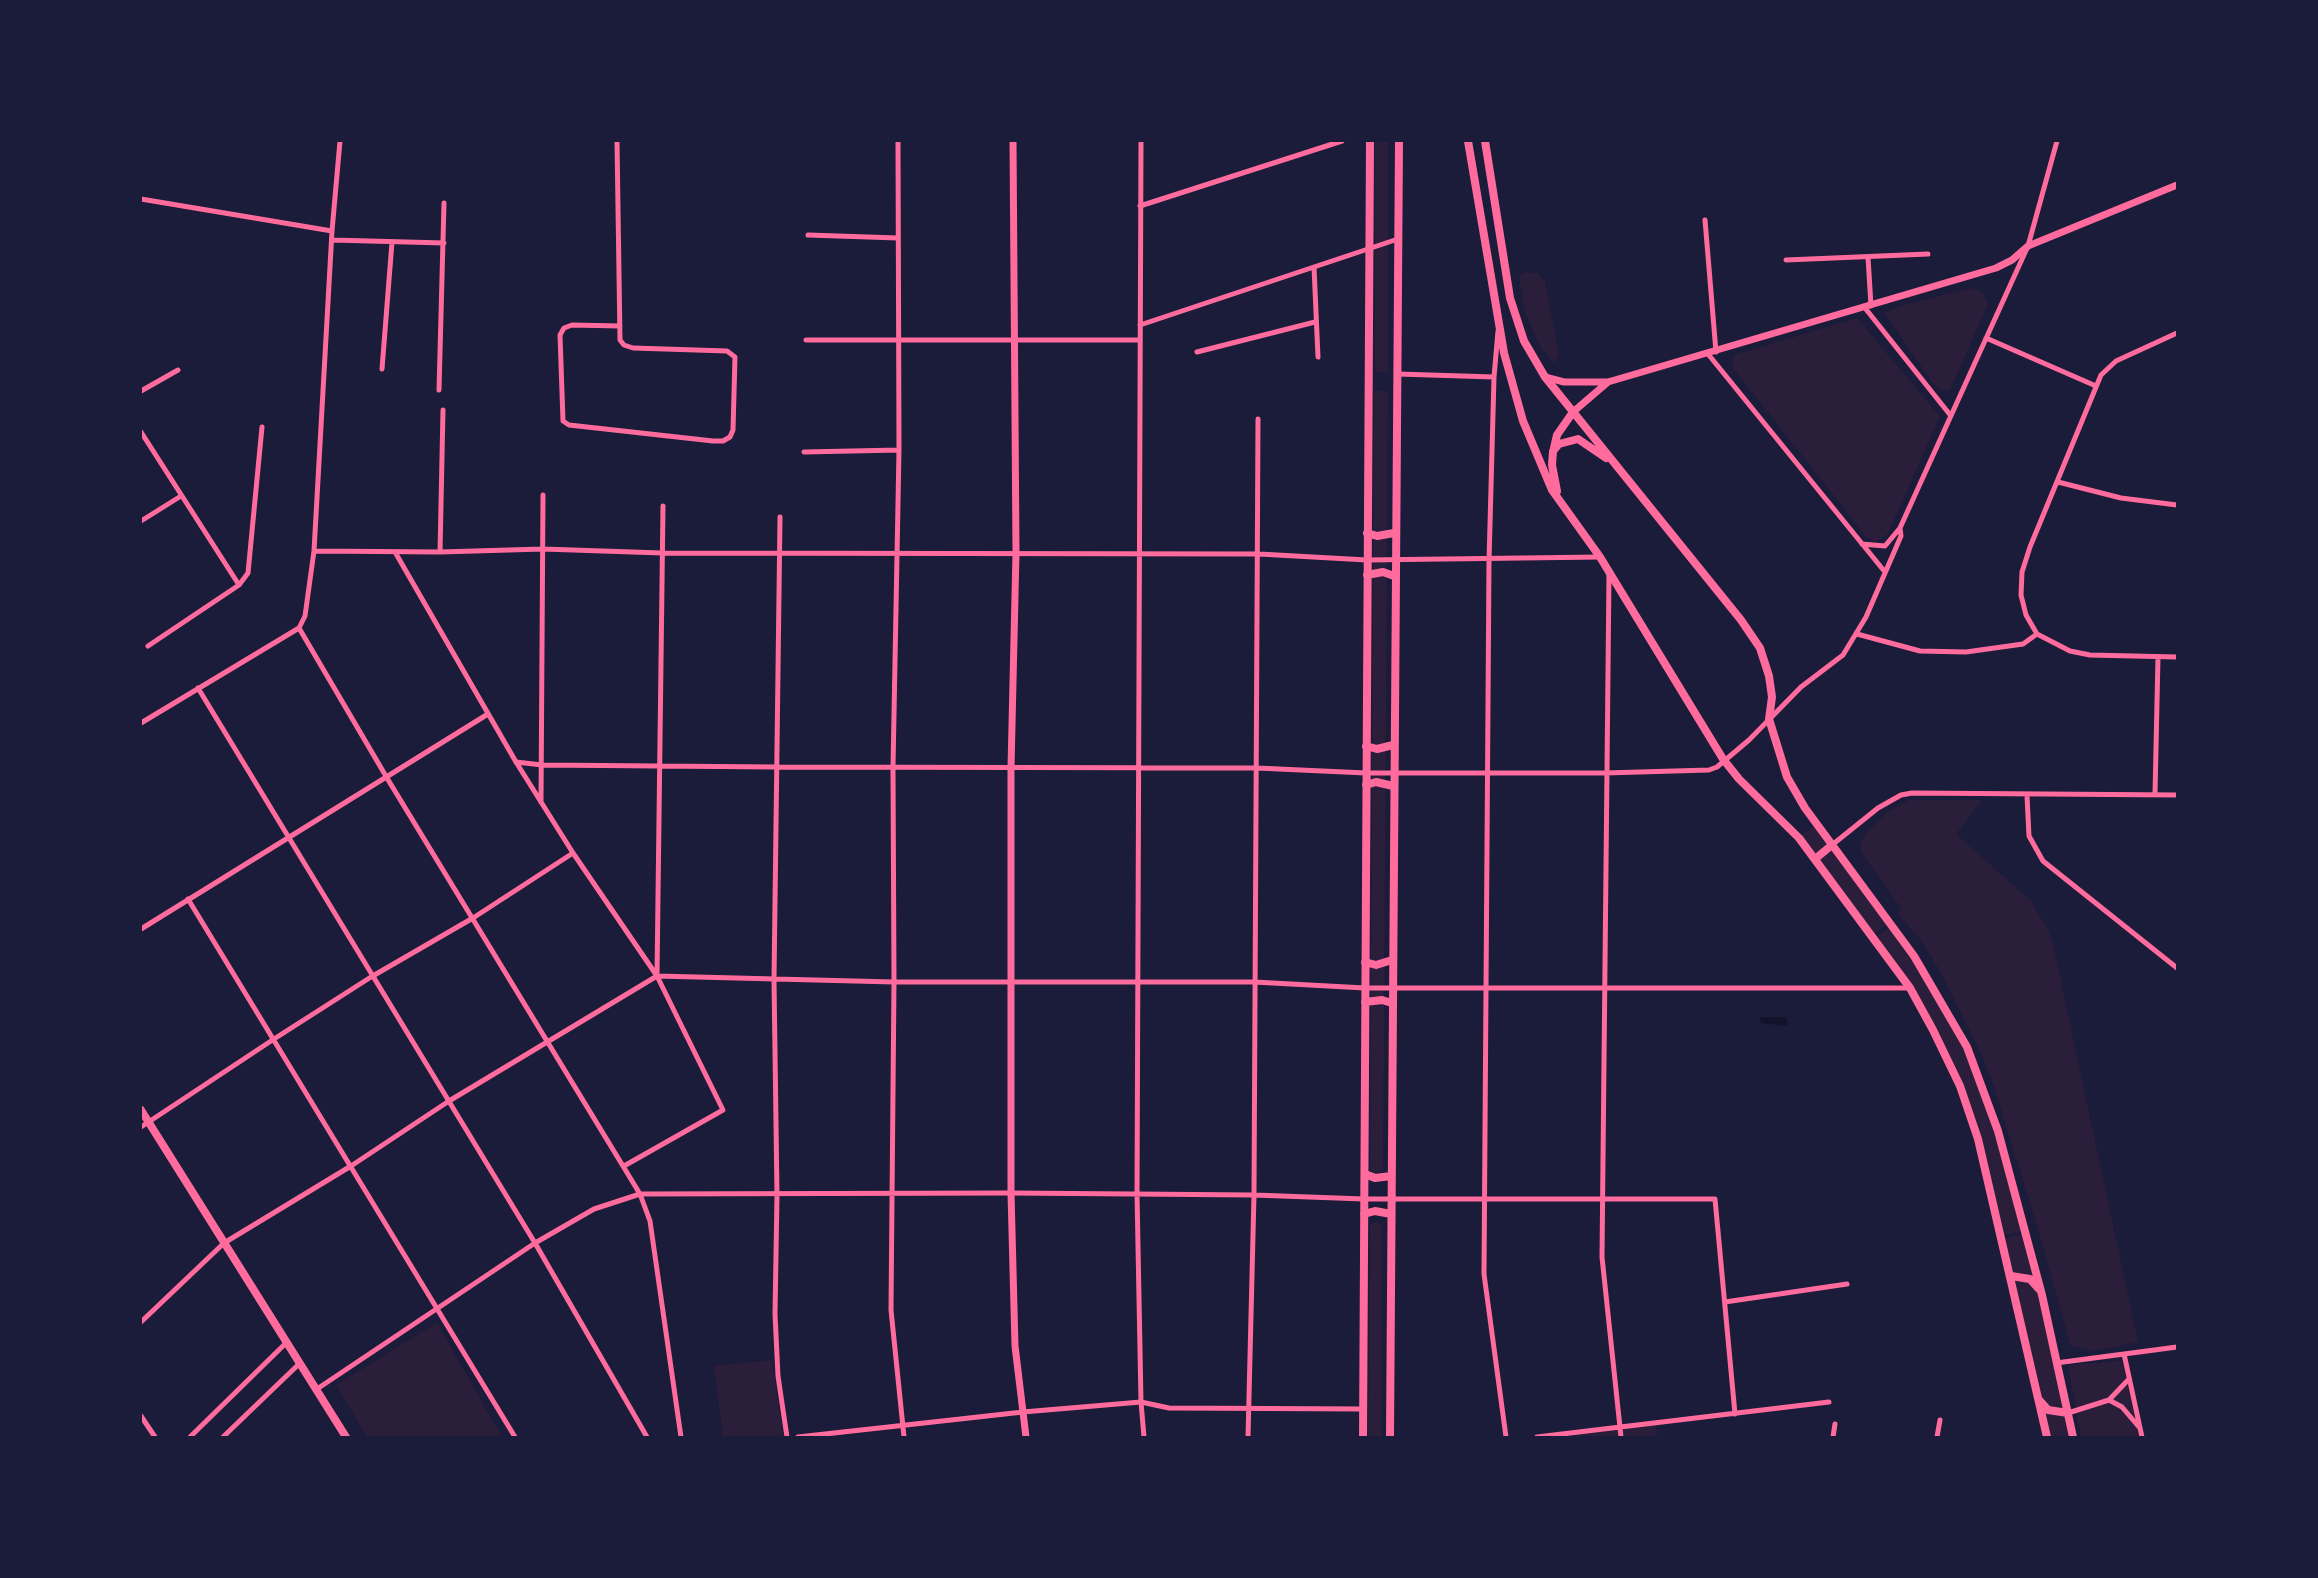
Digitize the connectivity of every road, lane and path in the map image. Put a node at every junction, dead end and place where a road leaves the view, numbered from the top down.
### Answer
1 (340, 141) edge
2 (617, 141) edge
3 (898, 141) edge
4 (1013, 141) edge
5 (1141, 141) edge
6 (1342, 141) edge
7 (1370, 141) edge
8 (1399, 141) edge
9 (1468, 141) edge
10 (1485, 141) edge
11 (2057, 141) edge
12 (2177, 185) edge
13 (141, 199) edge
14 (444, 203) dead end
15 (1140, 206) junction
16 (1705, 220) dead end
17 (332, 231) junction
18 (808, 236) dead end
19 (898, 238) junction
20 (1398, 239) junction
21 (332, 240) junction
22 (392, 242) junction
23 (444, 243) junction
24 (2028, 246) junction
25 (1371, 249) junction
26 (1928, 254) dead end
27 (1868, 256) junction
28 (1786, 260) dead end
29 (1314, 267) junction
30 (1868, 307) junction
31 (1315, 322) junction
32 (1498, 324) junction
33 (1140, 325) junction
34 (620, 326) junction
35 (2177, 333) edge
36 (1986, 338) junction
37 (1014, 339) junction
38 (806, 340) dead end
39 (898, 340) junction
40 (1140, 340) junction
41 (1197, 352) dead end
42 (1716, 352) junction
43 (1708, 354) junction
44 (1318, 357) dead end
45 (382, 369) dead end
46 (178, 370) dead end
47 (1398, 374) junction
48 (1494, 377) junction
49 (1545, 377) junction
50 (1608, 382) junction
51 (2096, 386) junction
52 (440, 390) dead end
53 (141, 392) edge
54 (443, 410) dead end
55 (1573, 412) junction
56 (1951, 416) junction
57 (1258, 418) dead end
58 (262, 427) dead end
59 (141, 432) edge
60 (899, 450) junction
61 (1553, 450) junction
62 (804, 452) dead end
63 (1618, 467) junction
64 (2058, 482) junction
65 (543, 495) dead end
66 (182, 496) junction
67 (2177, 505) edge
68 (663, 506) dead end
69 (780, 517) dead end
70 (1571, 518) junction
71 (141, 521) edge
72 (1900, 528) junction
73 (1367, 533) junction
74 (1394, 533) junction
75 (1862, 544) junction
76 (543, 549) junction
77 (314, 551) junction
78 (395, 552) junction
79 (440, 552) junction
80 (780, 552) junction
81 (662, 553) junction
82 (1016, 553) junction
83 (897, 554) junction
84 (1139, 554) junction
85 (1259, 554) junction
86 (1600, 558) junction
87 (1367, 560) junction
88 (1394, 561) junction
89 (1490, 561) junction
90 (1885, 572) junction
91 (1609, 573) junction
92 (1367, 575) junction
93 (1394, 576) junction
94 (239, 585) junction
95 (299, 627) junction
96 (1857, 634) junction
97 (2037, 634) junction
98 (148, 646) dead end
99 (2158, 657) junction
100 (2177, 657) edge
101 (198, 688) junction
102 (488, 714) junction
103 (1769, 719) junction
104 (141, 723) edge
105 (1393, 745) junction
106 (1366, 746) junction
107 (1725, 761) junction
108 (516, 762) junction
109 (542, 765) junction
110 (658, 766) junction
111 (776, 767) junction
112 (893, 767) junction
113 (1011, 768) junction
114 (1139, 768) junction
115 (1257, 768) junction
116 (1366, 773) junction
117 (1393, 773) junction
118 (1488, 773) junction
119 (1605, 774) junction
120 (387, 778) junction
121 (1366, 785) junction
122 (1393, 786) junction
123 (2155, 794) junction
124 (2177, 795) edge
125 (2027, 796) junction
126 (541, 802) junction
127 (286, 838) junction
128 (1832, 845) junction
129 (573, 853) junction
130 (1815, 859) junction
131 (188, 899) junction
132 (472, 918) junction
133 (141, 929) edge
134 (1392, 960) junction
135 (1365, 962) junction
136 (2177, 968) edge
137 (657, 976) junction
138 (371, 977) junction
139 (774, 980) junction
140 (894, 982) junction
141 (1010, 982) junction
142 (1138, 982) junction
143 (1254, 982) junction
144 (1365, 988) junction
145 (1392, 988) junction
146 (1486, 988) junction
147 (1604, 988) junction
148 (1910, 988) junction
149 (1365, 1002) junction
150 (1392, 1003) junction
151 (274, 1039) junction
152 (548, 1041) junction
153 (449, 1101) junction
154 (141, 1110) edge
155 (148, 1121) junction
156 (141, 1127) edge
157 (351, 1166) junction
158 (624, 1166) junction
159 (1365, 1174) junction
160 (1391, 1176) junction
161 (892, 1193) junction
162 (1011, 1193) junction
163 (640, 1194) junction
164 (1137, 1194) junction
165 (777, 1195) junction
166 (1254, 1195) junction
167 (1364, 1199) junction
168 (1391, 1200) junction
169 (1485, 1200) junction
170 (1603, 1200) junction
171 (1364, 1214) junction
172 (1391, 1214) junction
173 (225, 1243) junction
174 (535, 1243) junction
175 (2011, 1276) junction
176 (1847, 1284) dead end
177 (2042, 1295) junction
178 (1725, 1302) junction
179 (438, 1308) junction
180 (141, 1322) edge
181 (287, 1342) junction
182 (2177, 1347) edge
183 (2124, 1354) junction
184 (2056, 1362) junction
185 (300, 1363) junction
186 (2129, 1379) junction
187 (317, 1389) junction
188 (2037, 1394) junction
189 (2109, 1400) junction
190 (1141, 1402) junction
191 (1829, 1402) dead end
192 (1248, 1408) junction
193 (1364, 1409) junction
194 (1023, 1412) junction
195 (2068, 1413) junction
196 (1735, 1414) junction
197 (141, 1416) edge
198 (1940, 1420) dead end
199 (1835, 1424) dead end
200 (903, 1427) junction
201 (1621, 1428) junction
202 (2140, 1428) junction
203 (155, 1437) edge
204 (190, 1437) edge
205 (223, 1437) edge
206 (346, 1437) edge
207 (515, 1437) edge
208 (647, 1437) edge
209 (681, 1437) edge
210 (787, 1437) edge
211 (798, 1437) edge
212 (904, 1437) edge
213 (1026, 1437) edge
214 (1144, 1437) edge
215 (1248, 1437) edge
216 (1364, 1437) edge
217 (1390, 1437) edge
218 (1506, 1437) edge
219 (1536, 1437) edge
220 (1621, 1437) edge
221 (1833, 1437) edge
222 (1937, 1437) edge
223 (2047, 1437) edge
224 (2073, 1437) edge
225 (2142, 1437) edge

1 - 17 street
2 - 34 street
3 - 19 street
4 - 37 street
5 - 15 street
6 - 15 street
7 - 25 main road
8 - 20 main road
9 - 32 main road
10 - 49 main road
11 - 24 street
12 - 24 street
13 - 17 street
14 - 23 street
15 - 33 street
16 - 42 street
17 - 21 street
18 - 19 street
19 - 39 street
20 - 25 street
20 - 47 main road
21 - 22 street
21 - 77 street
22 - 23 street
22 - 45 street
23 - 52 street
24 - 30 street
24 - 36 street
25 - 29 street
25 - 73 main road
26 - 27 street
27 - 28 street
27 - 30 street
29 - 31 street
29 - 33 street
30 - 42 street
30 - 56 street
31 - 41 street
31 - 44 street
32 - 48 street
32 - 70 main road
33 - 40 street
34 - 34 street
35 - 51 street
36 - 51 street
36 - 56 street
37 - 39 street
37 - 40 street
37 - 82 street
38 - 39 street
39 - 60 street
40 - 84 street
42 - 43 street
43 - 50 street
43 - 75 street
46 - 53 street
47 - 48 street
47 - 74 main road
48 - 89 street
49 - 50 street
49 - 55 main road
50 - 55 street
51 - 64 street
54 - 79 street
55 - 61 main road
55 - 63 main road
56 - 72 street
57 - 85 street
58 - 94 street
59 - 66 street
60 - 62 street
60 - 83 street
61 - 63 main road
61 - 70 main road
63 - 103 main road
64 - 67 street
64 - 97 street
65 - 76 street
66 - 71 street
66 - 94 street
68 - 81 street
69 - 80 street
70 - 86 main road
72 - 75 street
72 - 90 street
73 - 74 main road
73 - 87 main road
74 - 88 main road
75 - 90 street
76 - 79 street
76 - 81 street
76 - 109 street
77 - 78 street
77 - 95 street
78 - 79 street
78 - 102 street
80 - 81 street
80 - 83 street
80 - 111 street
81 - 110 street
82 - 83 street
82 - 84 street
82 - 113 street
83 - 112 street
84 - 85 street
84 - 114 street
85 - 87 street
85 - 115 street
86 - 89 street
86 - 91 main road
87 - 88 street
87 - 92 main road
88 - 89 street
88 - 93 main road
89 - 118 street
90 - 96 street
91 - 107 main road
91 - 119 street
92 - 93 main road
92 - 106 main road
93 - 105 main road
94 - 98 street
95 - 101 street
95 - 120 street
96 - 97 street
96 - 103 street
97 - 99 street
99 - 100 street
99 - 123 street
101 - 104 street
101 - 127 street
102 - 108 street
102 - 120 street
103 - 107 street
103 - 128 main road
105 - 106 main road
105 - 117 main road
106 - 116 main road
107 - 119 street
107 - 130 main road
108 - 109 street
108 - 126 street
109 - 110 street
109 - 126 street
110 - 111 street
110 - 137 street
111 - 112 street
111 - 139 street
112 - 113 street
112 - 140 street
113 - 114 street
113 - 141 street
114 - 115 street
114 - 142 street
115 - 116 street
115 - 143 street
116 - 117 street
116 - 121 main road
117 - 118 street
117 - 122 main road
118 - 119 street
118 - 146 street
119 - 147 street
120 - 127 street
120 - 132 street
121 - 122 main road
121 - 135 main road
122 - 134 main road
123 - 124 street
123 - 125 street
125 - 128 street
125 - 136 street
126 - 129 street
127 - 131 street
127 - 138 street
128 - 130 main road
128 - 177 main road
129 - 132 street
129 - 137 street
130 - 148 main road
131 - 133 street
131 - 151 street
132 - 138 street
132 - 152 street
134 - 135 main road
134 - 145 main road
135 - 144 main road
137 - 139 street
137 - 152 street
137 - 158 street
138 - 151 street
138 - 153 street
139 - 140 street
139 - 165 street
140 - 141 street
140 - 161 street
141 - 142 street
141 - 162 street
142 - 143 street
142 - 164 street
143 - 144 street
143 - 166 street
144 - 145 street
144 - 149 main road
145 - 146 street
145 - 150 main road
146 - 147 street
146 - 169 street
147 - 148 street
147 - 170 street
148 - 175 main road
149 - 150 main road
149 - 159 main road
150 - 160 main road
151 - 155 street
151 - 157 street
152 - 153 street
152 - 158 street
153 - 157 street
153 - 174 street
154 - 155 main road
155 - 156 street
155 - 173 main road
157 - 173 street
157 - 179 street
158 - 163 street
159 - 160 main road
159 - 167 main road
160 - 168 main road
161 - 162 street
161 - 165 street
161 - 200 street
162 - 164 street
162 - 194 street
163 - 165 street
163 - 174 street
163 - 209 street
164 - 166 street
164 - 190 street
165 - 210 street
166 - 167 street
166 - 192 street
167 - 168 street
167 - 171 main road
168 - 169 street
168 - 172 main road
169 - 170 street
169 - 218 street
170 - 178 street
170 - 201 street
171 - 172 main road
171 - 193 main road
172 - 217 main road
173 - 180 street
173 - 181 main road
174 - 179 street
174 - 208 street
175 - 177 main road
175 - 188 main road
176 - 178 street
177 - 184 main road
178 - 196 street
179 - 187 street
179 - 207 street
181 - 185 main road
181 - 204 street
182 - 183 street
183 - 184 street
183 - 186 street
184 - 195 main road
185 - 187 main road
185 - 205 street
186 - 189 street
186 - 202 street
187 - 206 main road
188 - 195 main road
188 - 223 main road
189 - 195 street
189 - 202 street
190 - 192 street
190 - 194 street
190 - 214 street
191 - 196 street
192 - 193 street
192 - 215 street
193 - 216 main road
194 - 200 street
194 - 213 street
195 - 224 main road
196 - 201 street
197 - 203 street
198 - 222 street
199 - 221 street
200 - 211 street
200 - 212 street
201 - 219 street
201 - 220 street
202 - 225 street

